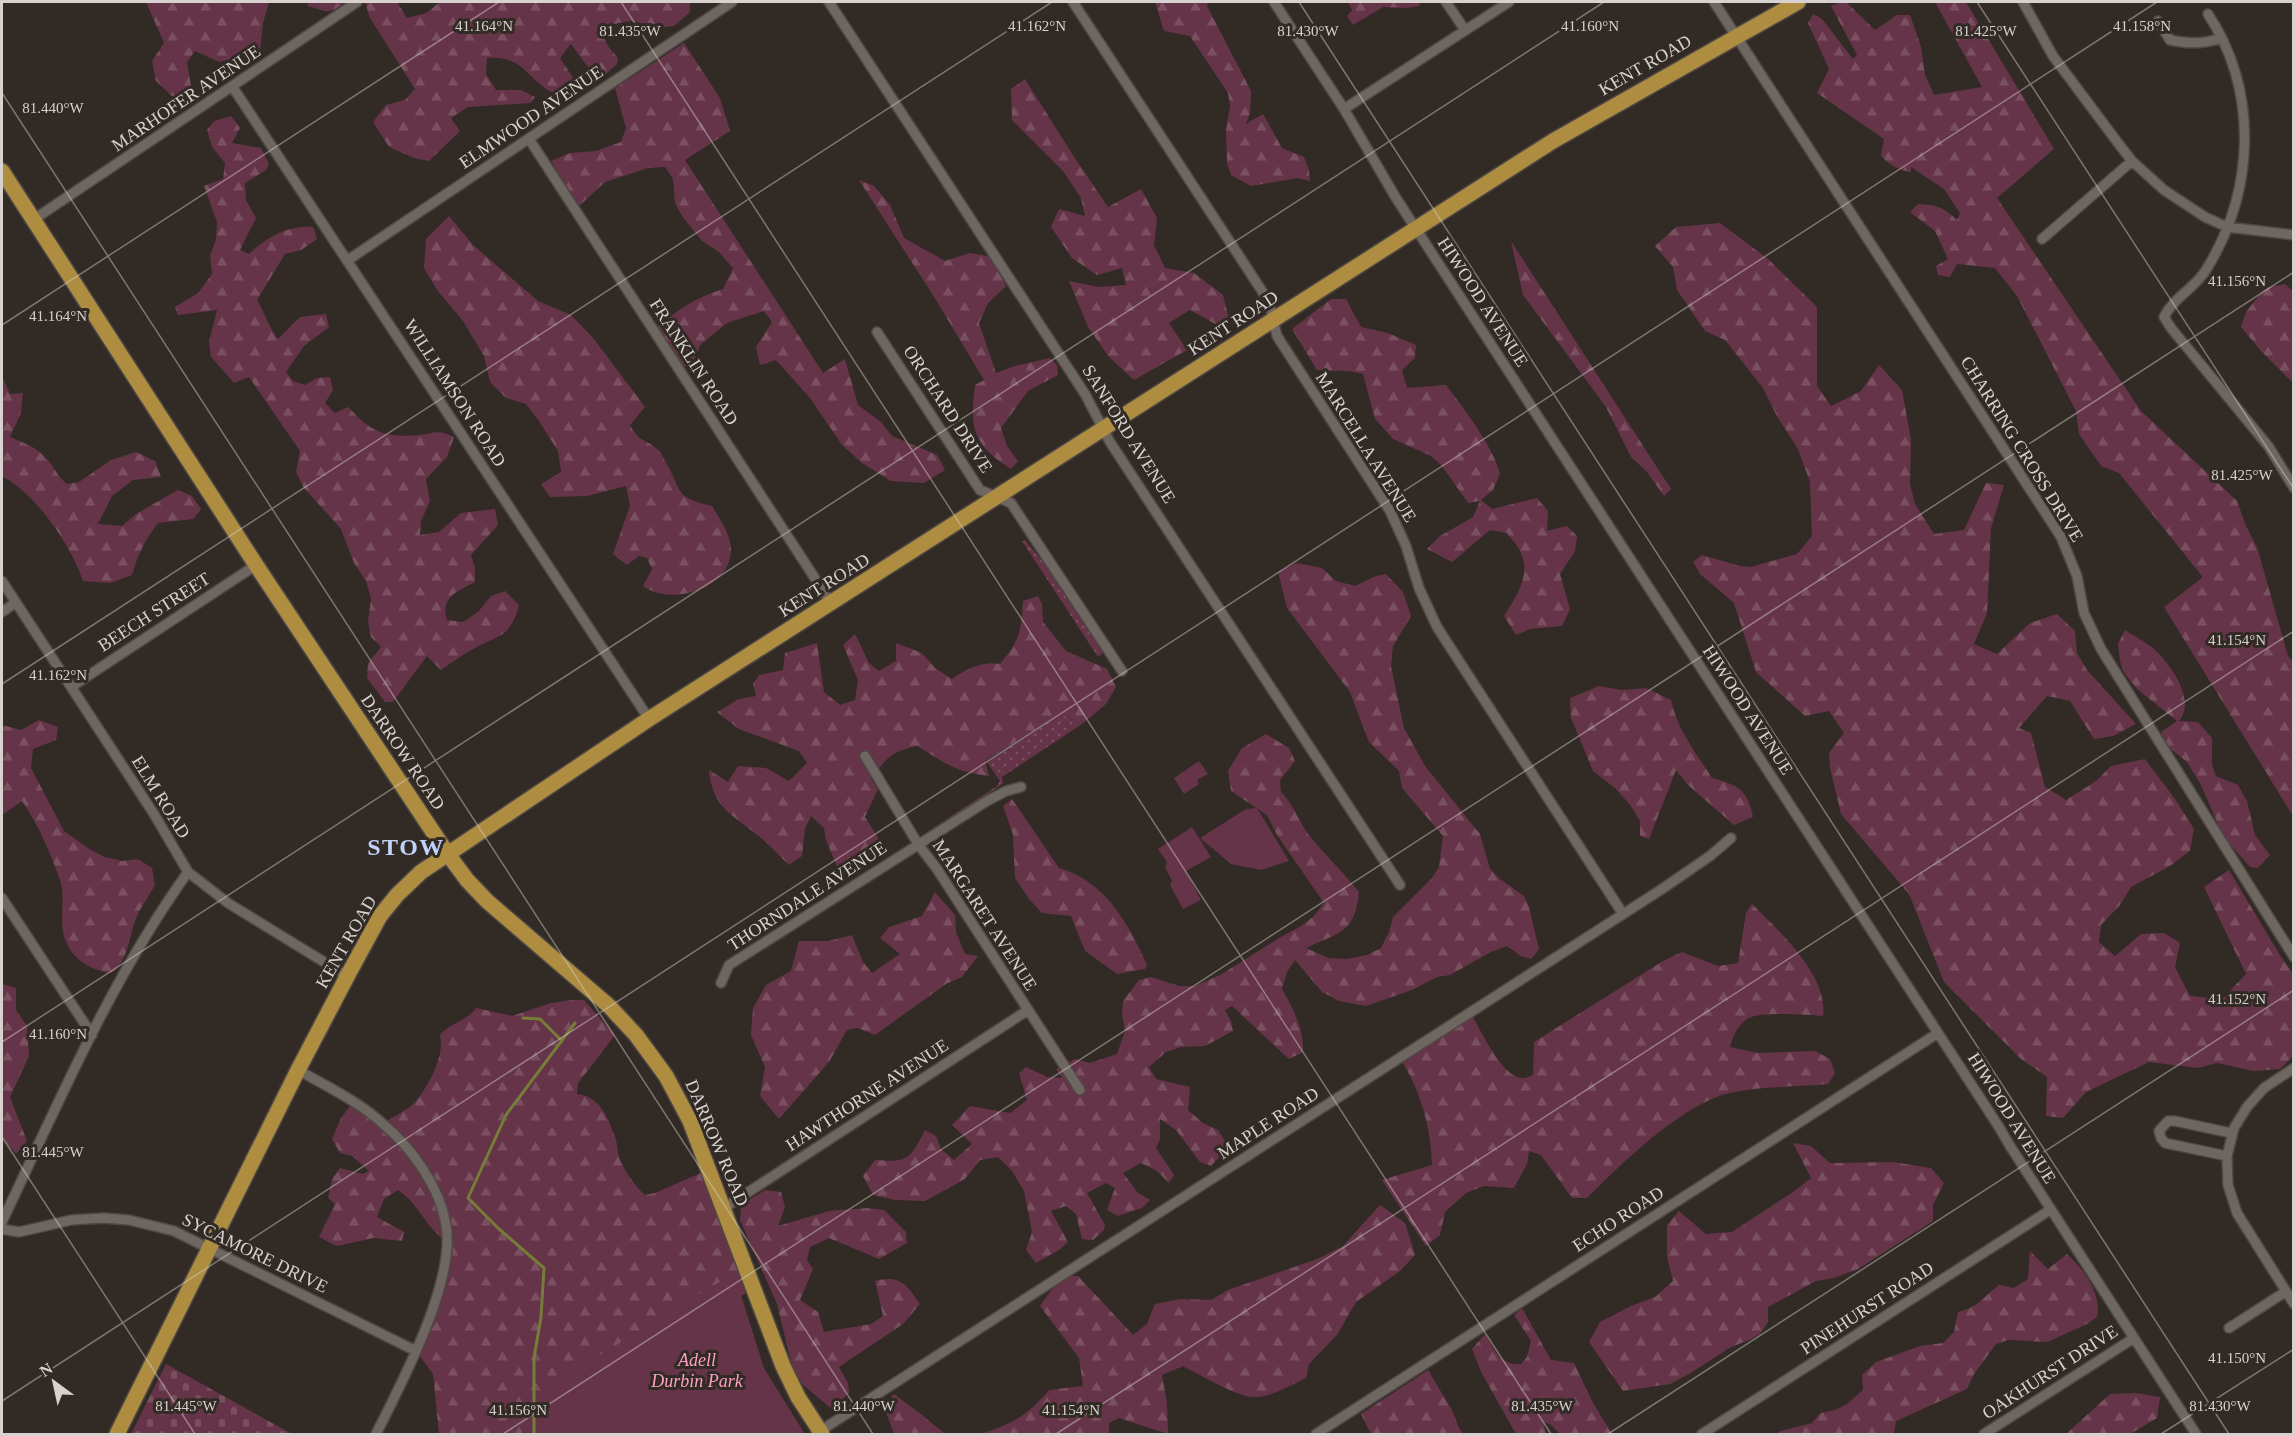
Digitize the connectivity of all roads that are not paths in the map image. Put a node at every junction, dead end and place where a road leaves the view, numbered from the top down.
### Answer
1 (357, 2) edge
2 (732, 2) edge
3 (829, 2) edge
4 (1073, 2) edge
5 (1274, 2) edge
6 (1446, 2) edge
7 (1509, 2) edge
8 (1714, 2) edge
9 (1798, 2) edge
10 (2023, 2) edge
11 (2208, 14) dead end
12 (2158, 21) dead end
13 (1465, 30) junction
14 (1736, 35) junction
15 (2222, 38) junction
16 (232, 86) junction
17 (1344, 109) junction
18 (529, 139) junction
19 (2132, 161) junction
20 (2, 171) edge
21 (33, 220) junction
22 (2227, 227) junction
23 (1416, 229) junction
24 (2294, 235) edge
25 (2042, 239) dead end
26 (348, 260) junction
27 (1274, 319) junction
28 (877, 332) dead end
29 (1104, 429) junction
30 (2294, 488) edge
31 (996, 498) junction
32 (256, 565) junction
33 (2, 581) edge
34 (15, 603) junction
35 (831, 603) junction
36 (2, 612) edge
37 (1122, 671) dead end
38 (71, 687) junction
39 (649, 719) junction
40 (865, 756) dead end
41 (1021, 787) dead end
42 (1731, 838) dead end
43 (918, 844) junction
44 (447, 853) junction
45 (188, 872) junction
46 (1400, 885) dead end
47 (2, 898) edge
48 (1623, 914) junction
49 (2294, 957) edge
50 (347, 976) junction
51 (721, 983) dead end
52 (1028, 1010) junction
53 (1938, 1033) junction
54 (92, 1035) junction
55 (2294, 1068) edge
56 (298, 1070) junction
57 (1080, 1090) dead end
58 (2231, 1133) junction
59 (2227, 1156) junction
60 (724, 1208) junction
61 (2050, 1210) junction
62 (2, 1222) edge
63 (2, 1229) edge
64 (208, 1248) junction
65 (2285, 1292) junction
66 (2294, 1304) edge
67 (2229, 1328) dead end
68 (2134, 1338) junction
69 (416, 1351) junction
70 (821, 1433) edge
71 (117, 1434) edge
72 (376, 1434) edge
73 (1316, 1434) edge
74 (1702, 1434) edge
75 (1984, 1434) edge
76 (2196, 1434) edge

1 - 16 street, MARHOFER AVENUE
2 - 18 street, ELMWOOD AVENUE
3 - 29 street, SANFORD AVENUE
4 - 27 street, MARCELLA AVENUE
5 - 17 street, HIWOOD AVENUE
6 - 13 street
7 - 13 street
8 - 14 street, CHARRING CROSS DRIVE
9 - 14 main road, KENT ROAD
10 - 19 street
11 - 15 street
12 - 15 street
13 - 17 street
14 - 23 main road, KENT ROAD
14 - 49 street, CHARRING CROSS DRIVE
15 - 22 street
16 - 21 street, MARHOFER AVENUE
16 - 26 street, WILLIAMSON ROAD
17 - 23 street, HIWOOD AVENUE
18 - 26 street, ELMWOOD AVENUE
18 - 35 street, FRANKLIN ROAD
19 - 22 street
19 - 25 street
20 - 21 main road, DARROW ROAD
21 - 32 main road, DARROW ROAD
22 - 24 street
22 - 30 street
23 - 27 main road, KENT ROAD
23 - 53 street, HIWOOD AVENUE
26 - 39 street, WILLIAMSON ROAD
27 - 29 main road, KENT ROAD
27 - 48 street, MARCELLA AVENUE
28 - 31 street, ORCHARD DRIVE
29 - 31 main road, KENT ROAD
29 - 46 street, SANFORD AVENUE
31 - 35 main road, KENT ROAD
31 - 37 street, ORCHARD DRIVE
32 - 38 street, BEECH STREET
32 - 44 main road, DARROW ROAD
33 - 34 street, ELM ROAD
34 - 36 street
34 - 38 street, ELM ROAD
35 - 39 main road, KENT ROAD
38 - 45 street, ELM ROAD
39 - 44 main road, KENT ROAD
40 - 43 street, MARGARET AVENUE
41 - 43 street, THORNDALE AVENUE
42 - 48 street, MAPLE ROAD
43 - 51 street, THORNDALE AVENUE
43 - 52 street, MARGARET AVENUE
44 - 50 main road, KENT ROAD
44 - 60 main road, DARROW ROAD
45 - 50 street, ELM ROAD
45 - 54 street
47 - 54 street
48 - 70 street, MAPLE ROAD
50 - 56 main road, KENT ROAD
52 - 57 street, MARGARET AVENUE
52 - 60 street, HAWTHORNE AVENUE
53 - 61 street, HIWOOD AVENUE
53 - 73 street, ECHO ROAD
54 - 62 street
55 - 58 street
56 - 64 main road, KENT ROAD
56 - 69 street
58 - 59 street
58 - 59 street
59 - 65 street
60 - 70 main road, DARROW ROAD
61 - 68 street, HIWOOD AVENUE
61 - 74 street, PINEHURST ROAD
63 - 64 street, SYCAMORE DRIVE
64 - 69 street, SYCAMORE DRIVE
64 - 71 main road, KENT ROAD
65 - 66 street
65 - 67 street
68 - 75 street, OAKHURST DRIVE
68 - 76 street, HIWOOD AVENUE
69 - 72 street

